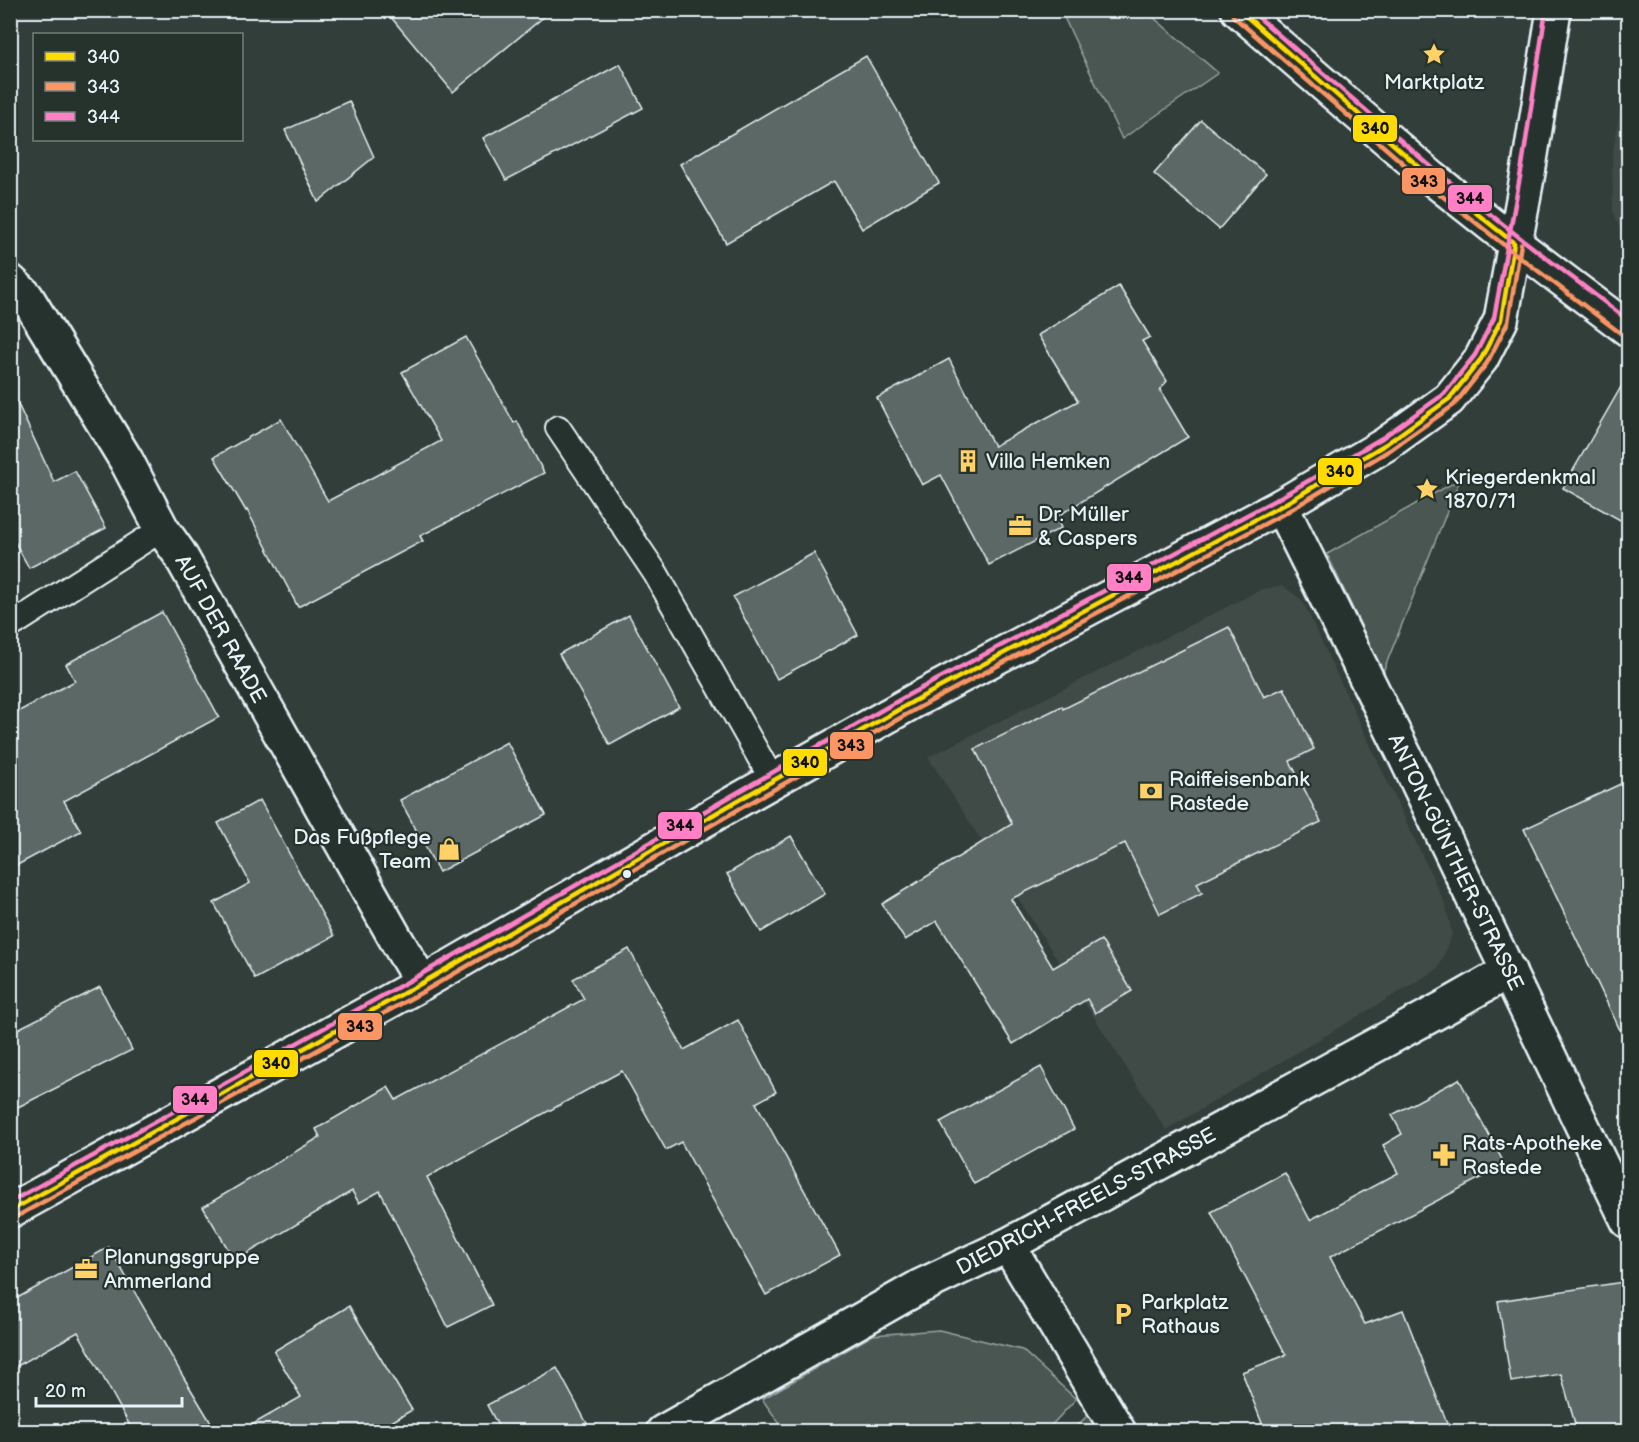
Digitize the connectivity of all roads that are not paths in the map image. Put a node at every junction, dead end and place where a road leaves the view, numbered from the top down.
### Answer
1 (1238, 10) edge
2 (1554, 10) edge
3 (1514, 243) junction
4 (10, 281) edge
5 (1629, 329) edge
6 (558, 428) dead end
7 (1281, 506) junction
8 (162, 529) junction
9 (10, 626) edge
10 (773, 781) junction
11 (1509, 971) junction
12 (422, 983) junction
13 (10, 1211) edge
14 (1629, 1221) edge
15 (1008, 1245) junction
16 (663, 1431) edge
17 (1119, 1431) edge

1 - 3 street
2 - 3 street
3 - 5 street
3 - 7 street
4 - 8 street, AUF DER RAADE
6 - 10 lane
7 - 10 street
7 - 11 street, ANTON-GÜNTHER-STRASSE
8 - 9 lane
8 - 12 street, AUF DER RAADE
10 - 12 street
11 - 14 street, ANTON-GÜNTHER-STRASSE
11 - 15 street, DIEDRICH-FREELS-STRASSE
12 - 13 street
15 - 16 street, DIEDRICH-FREELS-STRASSE
15 - 17 street

